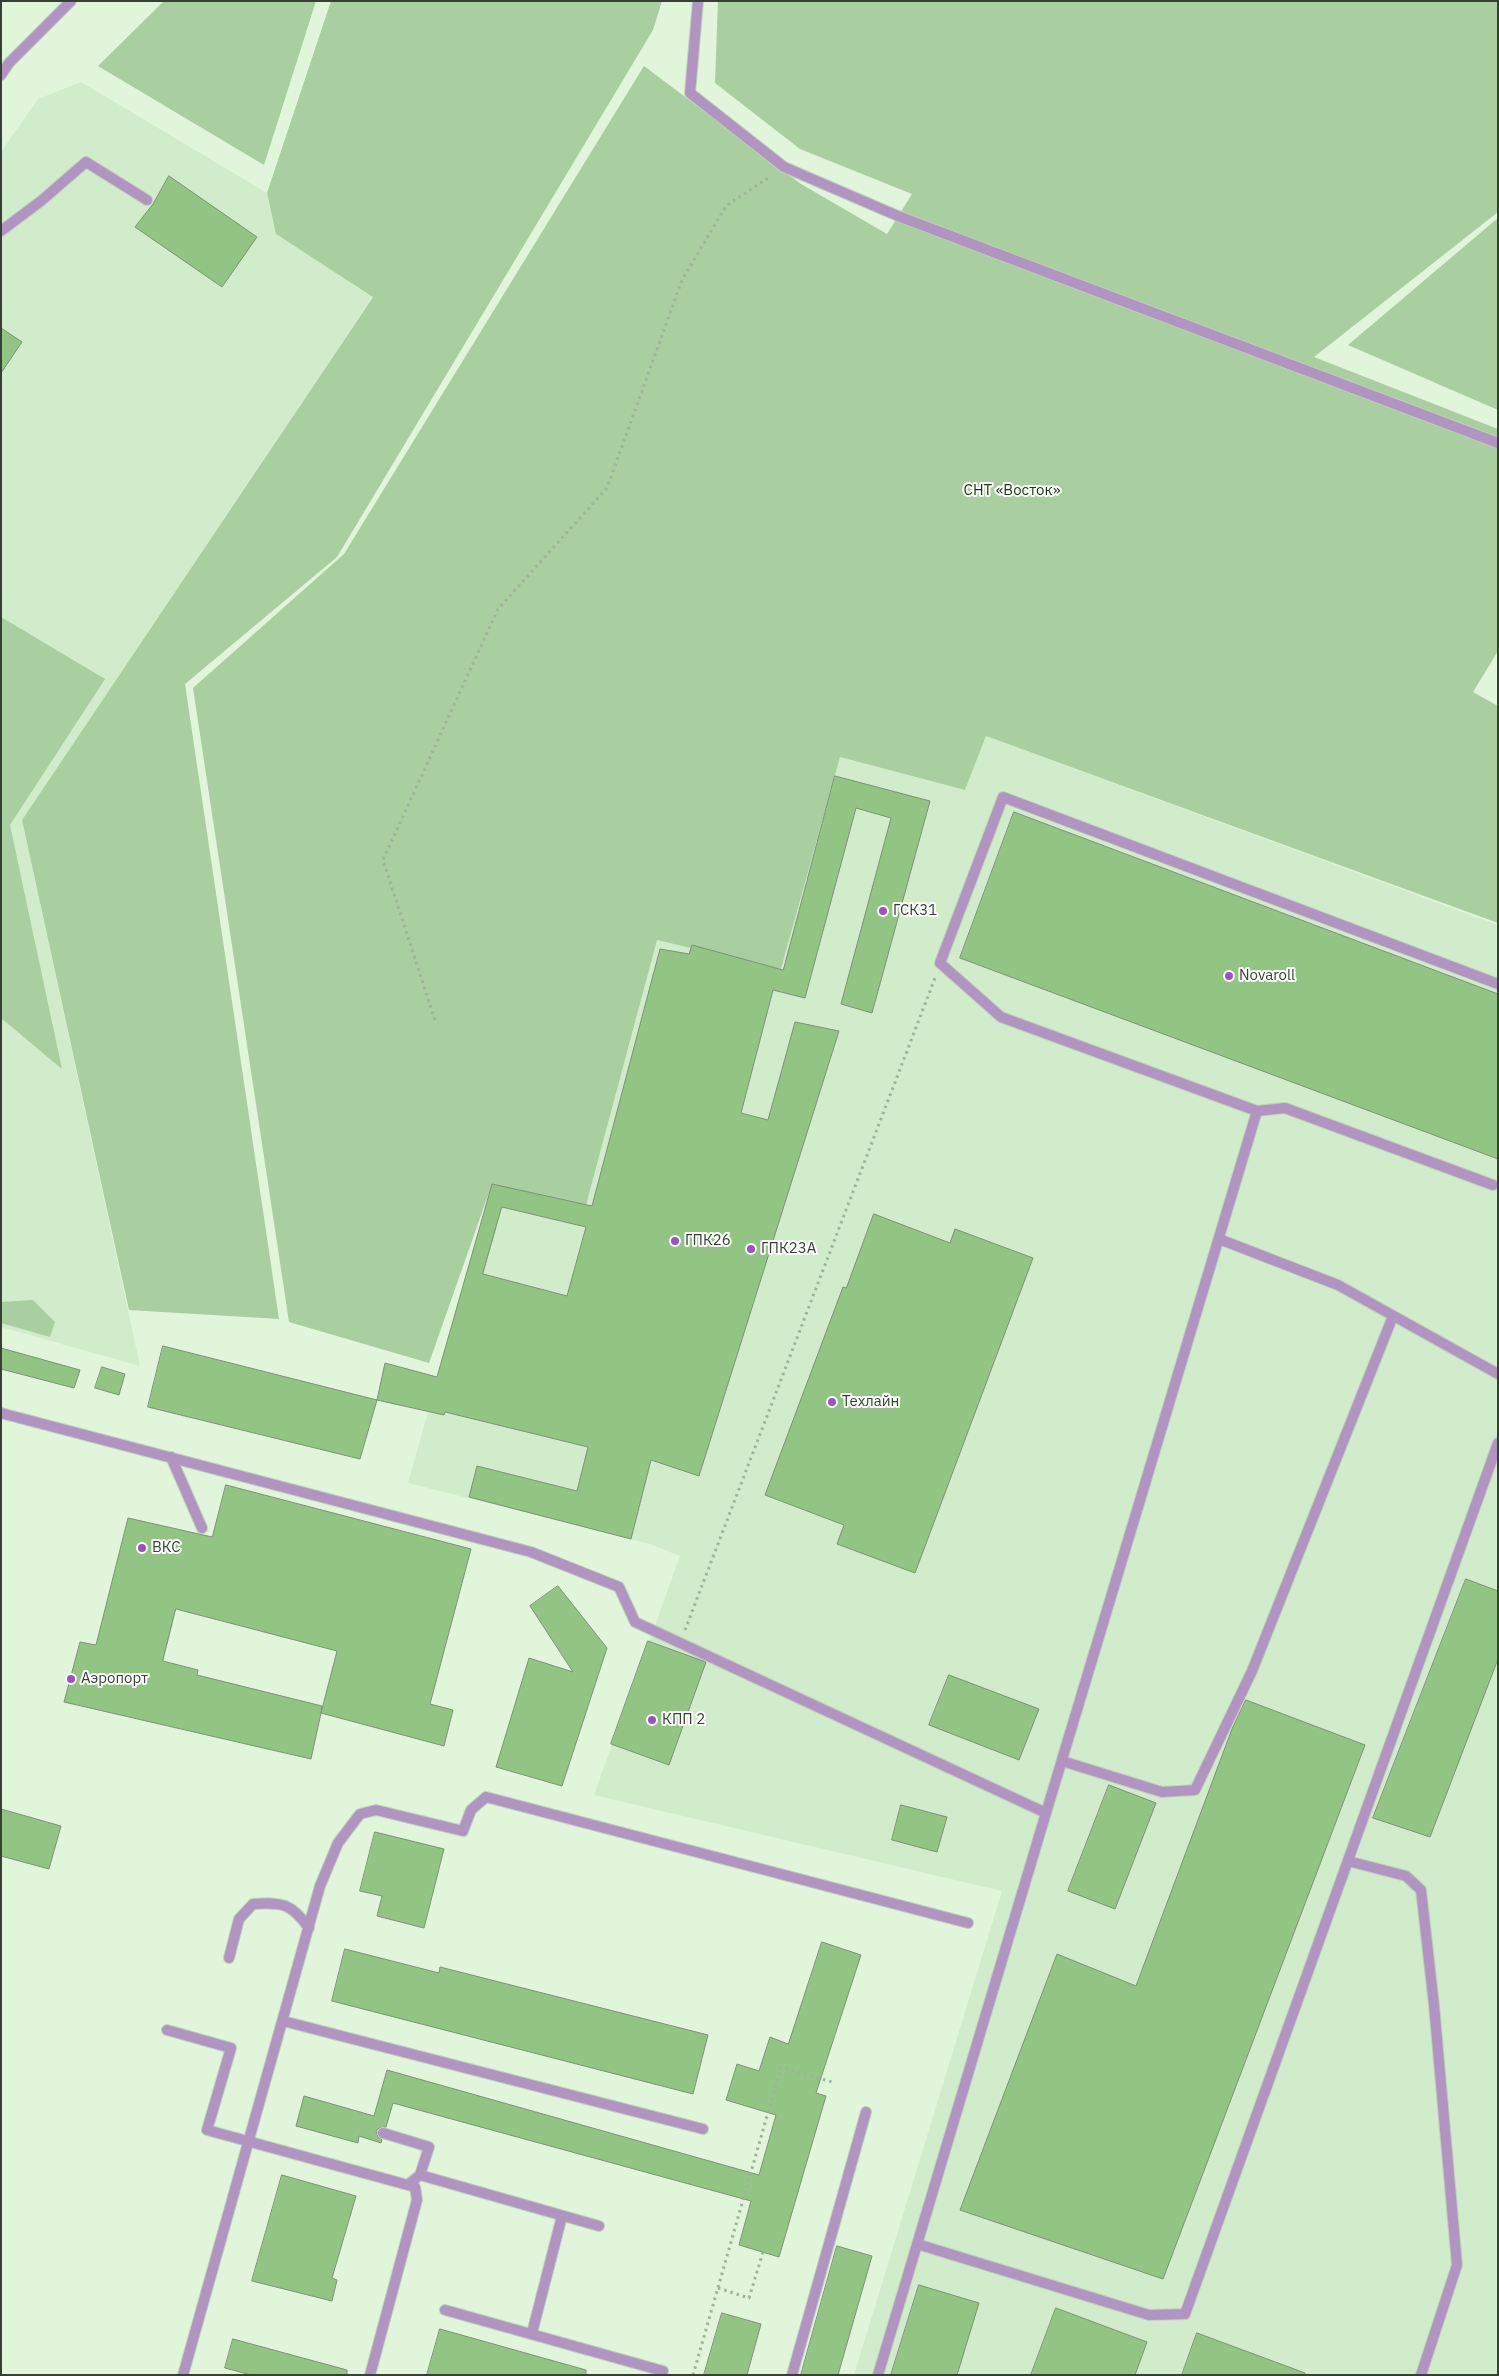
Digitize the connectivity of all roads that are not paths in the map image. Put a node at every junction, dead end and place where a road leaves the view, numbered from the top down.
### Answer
1 (71, 1) edge
2 (698, 1) edge
3 (1, 75) edge
4 (147, 200) dead end
5 (1, 230) edge
6 (1498, 443) edge
7 (1498, 984) edge
8 (1257, 1111) junction
9 (1492, 1186) dead end
10 (1218, 1239) junction
11 (1393, 1316) junction
12 (1498, 1374) edge
13 (1, 1413) edge
14 (1498, 1443) edge
15 (171, 1457) junction
16 (202, 1528) dead end
17 (1062, 1761) junction
18 (1046, 1813) junction
19 (1348, 1861) junction
20 (968, 1923) dead end
21 (309, 1928) junction
22 (228, 1958) dead end
23 (282, 2021) junction
24 (167, 2030) dead end
25 (866, 2112) dead end
26 (703, 2129) dead end
27 (383, 2134) dead end
28 (249, 2140) junction
29 (420, 2175) junction
30 (409, 2184) junction
31 (562, 2216) junction
32 (599, 2226) dead end
33 (918, 2244) junction
34 (445, 2310) dead end
35 (532, 2333) junction
36 (663, 2371) dead end
37 (183, 2375) edge
38 (370, 2375) edge
39 (792, 2375) edge
40 (878, 2375) edge
41 (1421, 2375) edge

1 - 3 street
2 - 6 street
4 - 5 street
7 - 8 street
8 - 9 street
8 - 10 street
10 - 11 street
10 - 17 street
11 - 12 street
11 - 17 street
13 - 15 street
14 - 19 street
15 - 16 street
15 - 18 street
17 - 18 street
18 - 33 street
19 - 33 street
19 - 41 street
20 - 21 street
21 - 22 street
21 - 23 street
23 - 26 street
23 - 28 street
24 - 28 street
25 - 39 street
27 - 29 street
28 - 30 street
28 - 37 street
29 - 30 street
29 - 31 street
30 - 38 street
31 - 32 street
31 - 35 street
33 - 40 street
34 - 35 street
35 - 36 street

